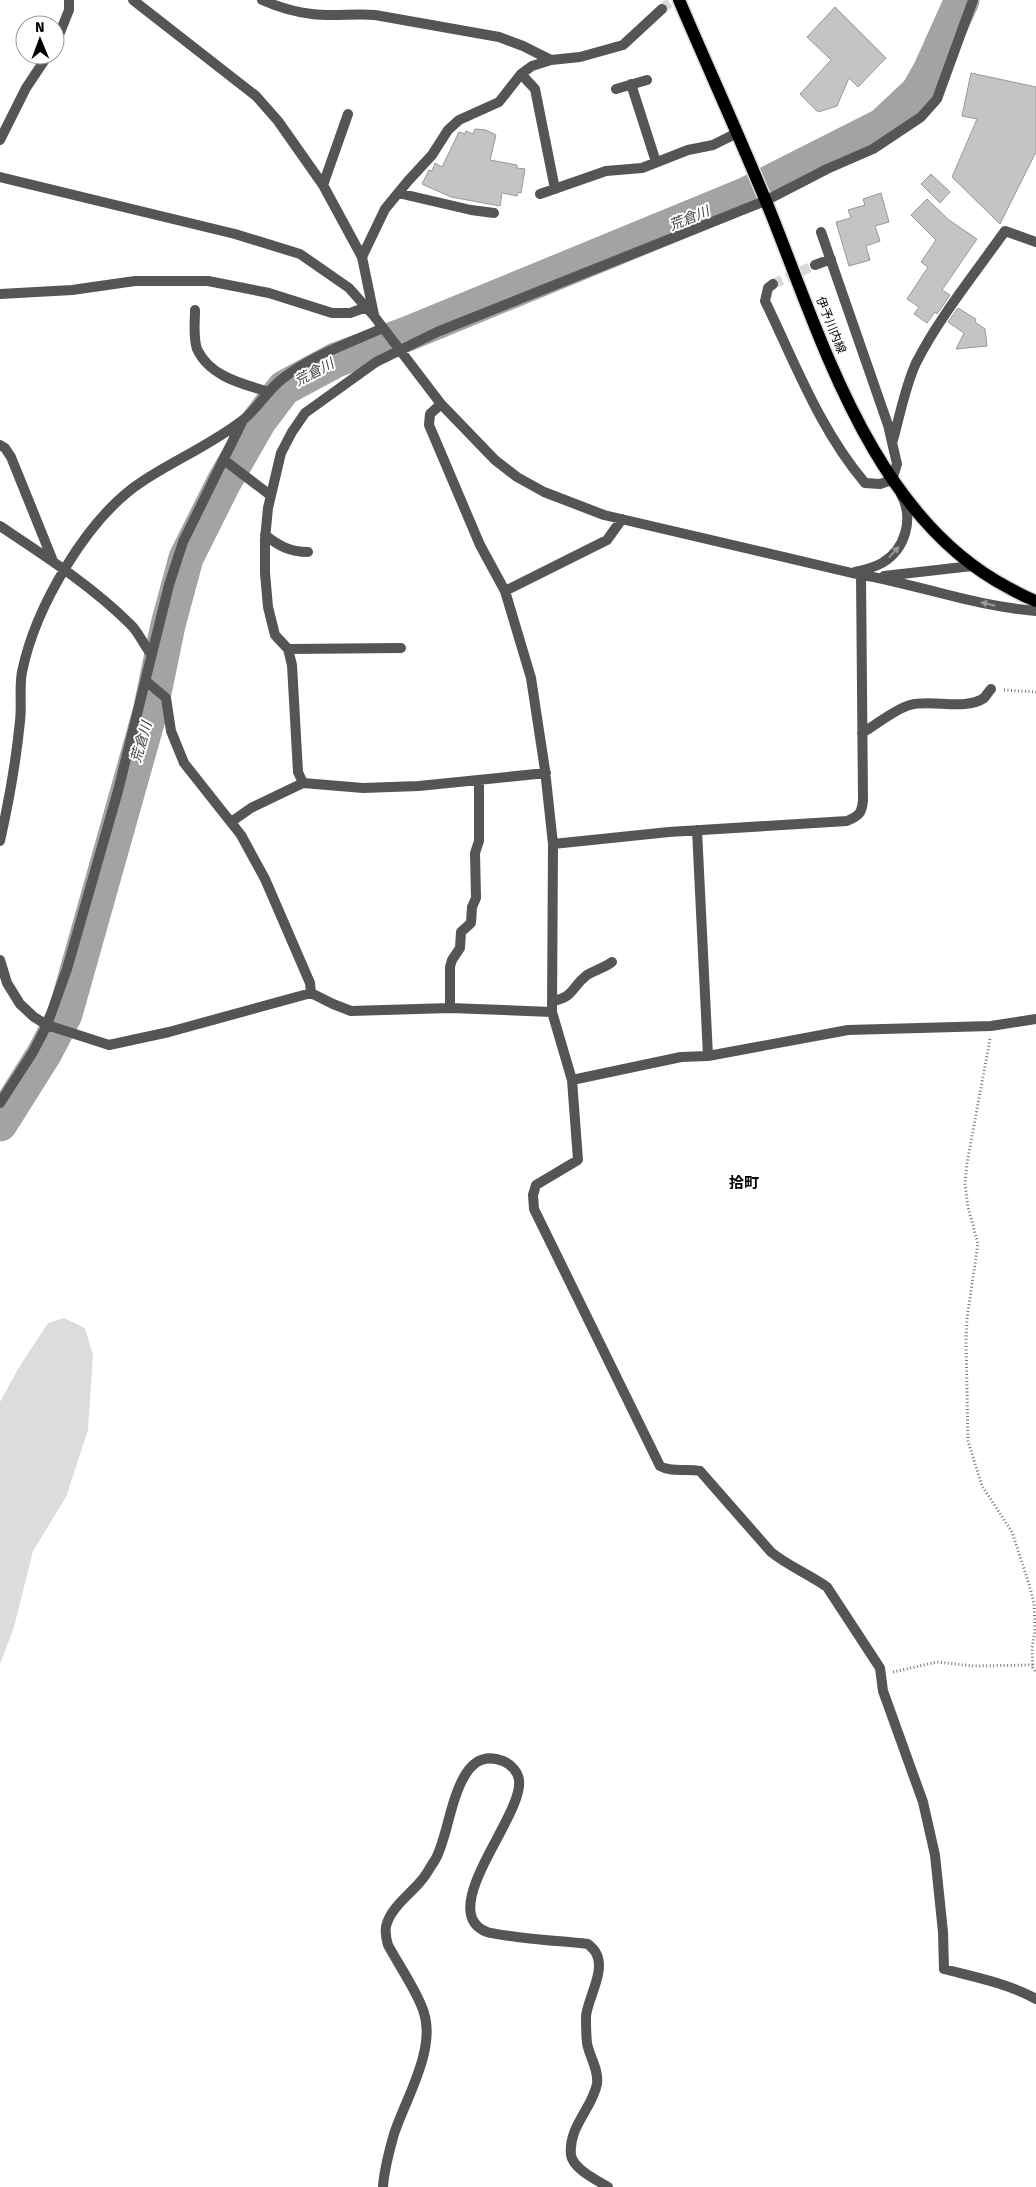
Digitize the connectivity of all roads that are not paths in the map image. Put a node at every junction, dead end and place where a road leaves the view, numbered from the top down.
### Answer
1 (69, 0) edge
2 (262, 0) edge
3 (678, 0) edge
4 (973, 0) edge
5 (136, 1) edge
6 (662, 9) tunnel mouth
7 (65, 20) edge
8 (551, 60) junction
9 (41, 65) edge
10 (521, 74) junction
11 (647, 80) dead end
12 (631, 84) junction
13 (616, 89) dead end
14 (348, 114) dead end
15 (740, 139) junction
16 (0, 140) edge
17 (656, 162) junction
18 (0, 177) edge
19 (323, 185) junction
20 (555, 189) junction
21 (398, 193) junction
22 (540, 194) dead end
23 (764, 198) junction
24 (494, 213) dead end
25 (821, 232) dead end
26 (1036, 242) edge
27 (362, 257) junction
28 (831, 259) junction
29 (815, 265) tunnel mouth
30 (773, 284) dead end
31 (0, 294) edge
32 (366, 307) junction
33 (195, 310) dead end
34 (374, 316) junction
35 (385, 330) junction
36 (400, 348) junction
37 (269, 392) junction
38 (441, 404) junction
39 (244, 420) junction
40 (892, 444) junction
41 (0, 445) edge
42 (224, 460) junction
43 (895, 485) junction
44 (270, 495) junction
45 (622, 519) junction
46 (0, 526) edge
47 (265, 535) junction
48 (308, 552) dead end
49 (53, 562) junction
50 (972, 566) junction
51 (64, 570) junction
52 (857, 574) junction
53 (876, 577) junction
54 (505, 591) junction
55 (1036, 601) edge
56 (1036, 611) edge
57 (401, 648) dead end
58 (288, 649) junction
59 (152, 655) junction
60 (146, 680) junction
61 (991, 689) road end
62 (862, 733) junction
63 (546, 773) junction
64 (479, 780) junction
65 (303, 783) junction
66 (231, 822) junction
67 (697, 830) junction
68 (0, 841) edge
69 (553, 844) junction
70 (0, 960) edge
71 (612, 962) dead end
72 (311, 993) junction
73 (552, 1001) junction
74 (450, 1008) junction
75 (552, 1012) junction
76 (1036, 1019) edge
77 (47, 1025) junction
78 (708, 1056) junction
79 (572, 1080) junction
80 (0, 1103) edge
81 (1036, 1999) edge
82 (383, 2187) edge
83 (608, 2187) edge

1 - 7 street
2 - 8 street
3 - 15 main road, 伊予川内線
4 - 23 street
5 - 19 street
6 - 8 street
8 - 10 street
9 - 16 street
10 - 20 street
10 - 21 street
11 - 12 street
12 - 13 street
12 - 17 street
14 - 19 street
15 - 17 street
15 - 23 main road, 伊予川内線
17 - 20 street
18 - 32 street
19 - 27 street
20 - 22 street
21 - 24 street
21 - 27 street
23 - 36 street
23 - 43 main road, 伊予川内線
25 - 28 street
26 - 40 street
27 - 34 street
28 - 29 street
28 - 40 street
30 - 43 street
31 - 32 street
32 - 34 street
33 - 37 street
34 - 35 street
35 - 36 street
35 - 37 street
36 - 38 street
36 - 44 street
37 - 39 street
38 - 45 street
38 - 54 street
39 - 42 street
39 - 51 street
40 - 43 street
41 - 49 street
42 - 44 street
42 - 59 street
43 - 50 main road, 伊予川内線
52 -> 43 street
44 - 47 street
45 - 52 street
45 - 54 street
46 - 49 street
47 - 48 street
47 - 58 street
49 - 51 street
50 - 53 street
50 - 55 main road, 伊予川内線
51 - 59 street
51 - 68 street
52 - 53 street
52 - 62 street
56 -> 53 street
54 - 63 street
57 - 58 street
58 - 65 street
59 - 60 street
60 - 66 street
60 - 77 street
61 - 62 street
62 - 67 street
63 - 64 street
63 - 69 street
64 - 65 street
64 - 74 street
65 - 66 street
66 - 72 street
67 - 69 street
67 - 78 street
69 - 73 street
70 - 77 street
71 - 73 street
72 - 74 street
72 - 77 street
73 - 75 street
74 - 75 street
75 - 79 street
76 - 78 street
77 - 80 street
78 - 79 street
79 - 81 street
82 - 83 street

